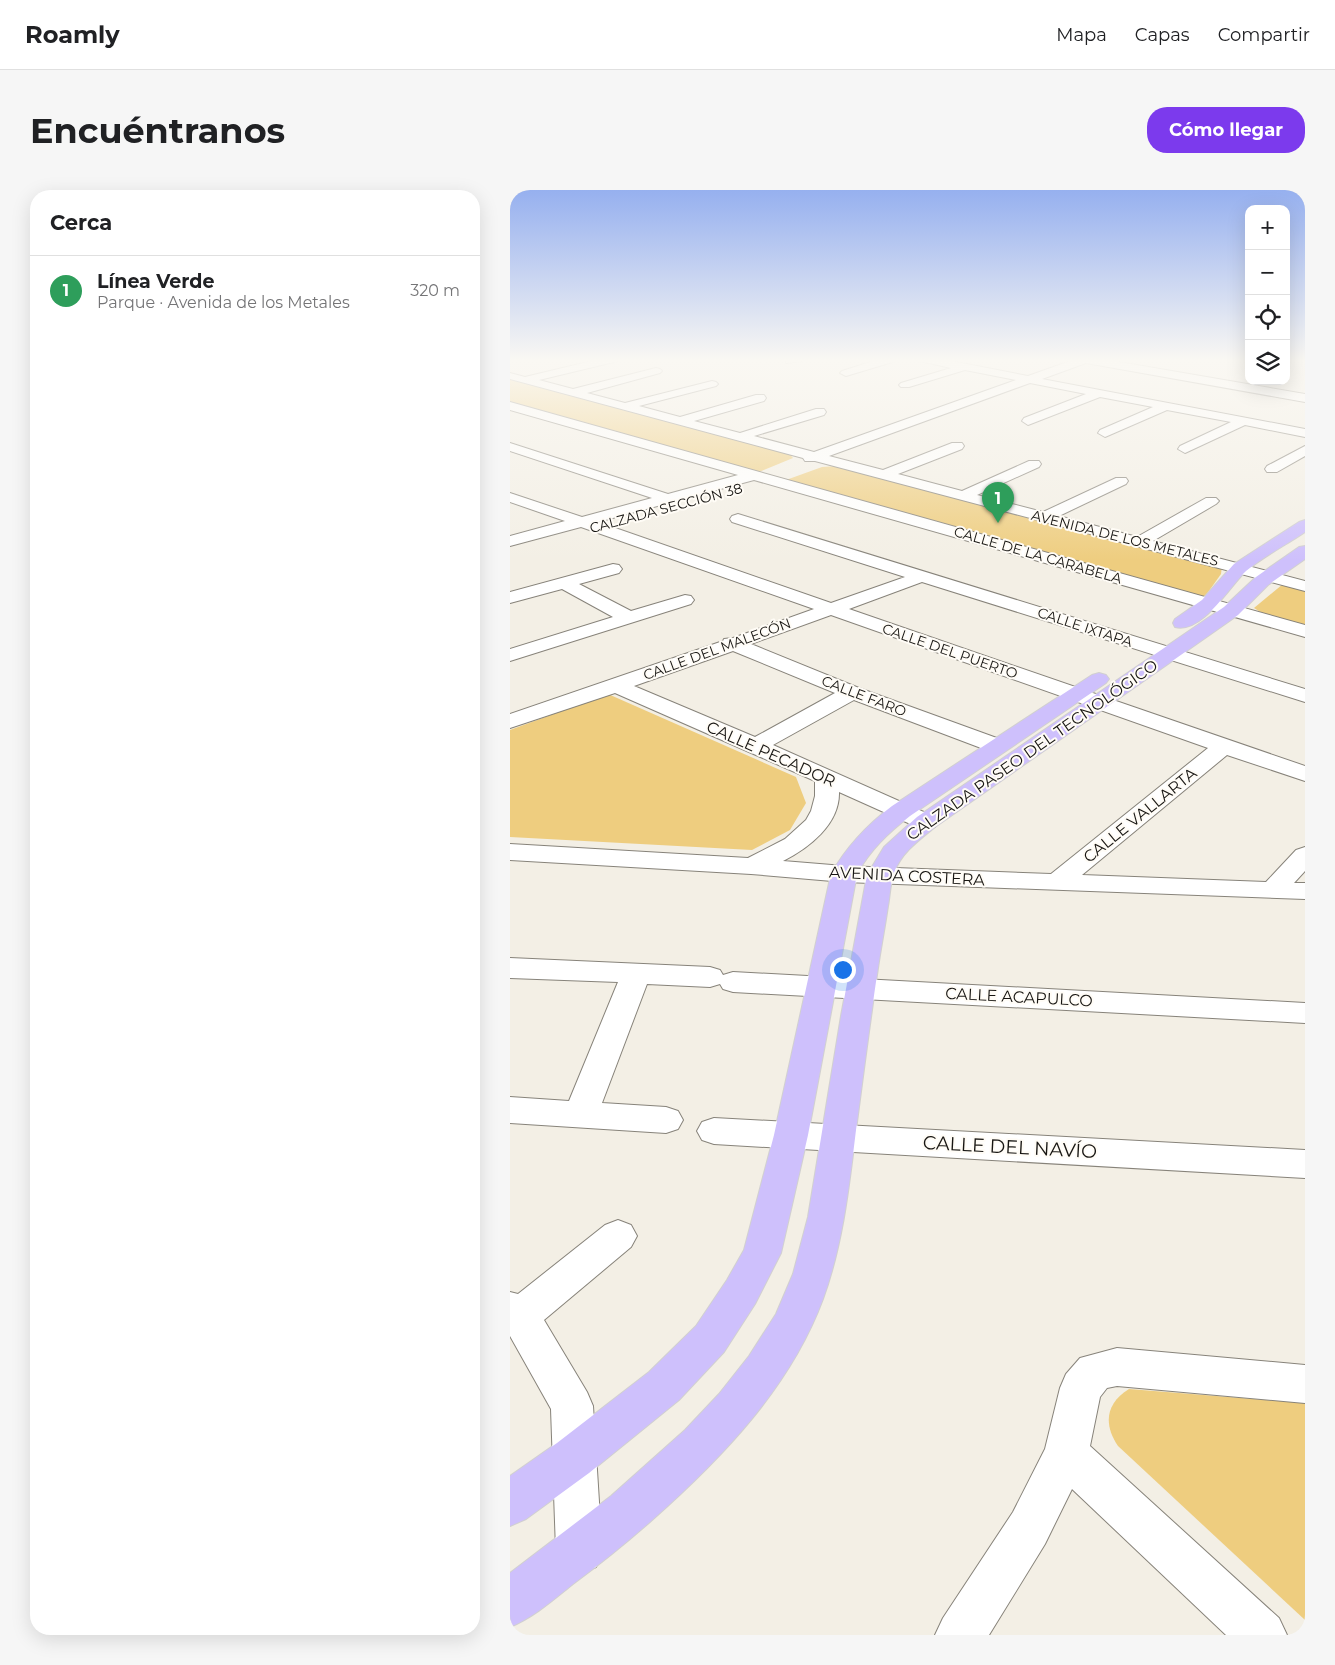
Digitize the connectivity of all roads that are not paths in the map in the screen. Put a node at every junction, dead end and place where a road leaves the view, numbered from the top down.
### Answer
1 (582, 426) edge
2 (699, 426) edge
3 (773, 426) edge
4 (897, 426) edge
5 (1119, 426) edge
6 (1233, 426) edge
7 (1272, 426) edge
8 (591, 429) junction
9 (1106, 432) dead end
10 (1305, 433) edge
11 (564, 436) dead end
12 (739, 437) junction
13 (537, 444) dead end
14 (957, 446) dead end
15 (513, 449) edge
16 (1185, 450) dead end
17 (1305, 450) edge
18 (815, 456) junction
19 (1034, 464) dead end
20 (1272, 468) dead end
21 (884, 475) junction
22 (762, 478) junction
23 (1121, 481) dead end
24 (962, 496) junction
25 (510, 497) edge
26 (669, 499) junction
27 (1211, 501) dead end
28 (1045, 517) junction
29 (738, 519) dead end
30 (589, 524) junction
31 (1305, 525) edge
32 (510, 541) edge
33 (1139, 542) junction
34 (510, 550) edge
35 (1305, 550) edge
36 (613, 569) dead end
37 (1254, 572) junction
38 (923, 576) junction
39 (564, 583) junction
40 (1305, 586) edge
41 (510, 598) edge
42 (685, 600) dead end
43 (1220, 608) junction
44 (830, 609) junction
45 (630, 618) junction
46 (1305, 631) edge
47 (731, 643) junction
48 (1159, 650) junction
49 (510, 655) edge
50 (616, 686) junction
51 (852, 692) junction
52 (1305, 696) edge
53 (1087, 698) junction
54 (510, 721) edge
55 (756, 746) junction
56 (997, 746) junction
57 (1224, 746) junction
58 (1305, 774) edge
59 (827, 779) junction
60 (913, 816) junction
61 (510, 852) edge
62 (1305, 854) edge
63 (751, 866) junction
64 (844, 874) junction
65 (880, 875) junction
66 (1056, 883) junction
67 (1273, 890) junction
68 (1305, 891) edge
69 (510, 968) edge
70 (636, 974) junction
71 (820, 986) junction
72 (859, 988) junction
73 (1305, 1013) edge
74 (510, 1110) edge
75 (581, 1114) junction
76 (666, 1120) dead end
77 (714, 1130) dead end
78 (791, 1135) junction
79 (838, 1137) junction
80 (1305, 1164) edge
81 (618, 1236) dead end
82 (515, 1313) edge
83 (1305, 1384) edge
84 (1066, 1454) junction
85 (573, 1458) junction
86 (510, 1503) edge
87 (579, 1550) junction
88 (510, 1603) edge
89 (960, 1635) edge
90 (1262, 1635) edge

1 - 8 street, CALLE DE LA CARABELA
2 - 12 street, AVENIDA DE LOS METALES
3 - 12 street
4 - 18 street, CALZADA SECCIÓN 38
5 - 9 street
6 - 16 street
7 - 10 street
8 - 11 street
8 - 22 street, CALLE DE LA CARABELA
12 - 18 street, AVENIDA DE LOS METALES
13 - 15 street
14 - 21 street
15 - 26 street
17 - 20 street
18 - 21 street, AVENIDA DE LOS METALES
18 - 22 street, CALZADA SECCIÓN 38
19 - 24 street
21 - 24 street, AVENIDA DE LOS METALES
22 - 26 street, CALZADA SECCIÓN 38
22 - 30 street, CALZADA SECCIÓN 38
22 - 43 street, CALLE DE LA CARABELA
23 - 28 street
24 - 28 street, AVENIDA DE LOS METALES
25 - 30 street, CALLE DEL PUERTO
26 - 30 street, CALZADA SECCIÓN 38
27 - 33 street
28 - 33 street, AVENIDA DE LOS METALES
29 - 38 street, CALLE IXTAPA
30 - 32 street, CALZADA SECCIÓN 38
30 - 34 street, CALZADA SECCIÓN 38
30 - 44 street, CALLE DEL PUERTO
31 - 37 main road, CALZADA PASEO DEL TECNOLÓGICO
33 - 37 street, AVENIDA DE LOS METALES
35 - 37 main road, CALZADA PASEO DEL TECNOLÓGICO
36 - 39 street
37 - 40 street, AVENIDA DE LOS METALES
37 - 43 main road, CALZADA PASEO DEL TECNOLÓGICO
38 - 44 street, CALLE DEL MALECÓN
38 - 48 street, CALLE IXTAPA
39 - 41 street
39 - 45 street
42 - 45 street
43 - 46 street, CALLE DE LA CARABELA
43 - 48 main road, CALZADA PASEO DEL TECNOLÓGICO
44 - 47 street, CALLE DEL MALECÓN
44 - 53 street, CALLE DEL PUERTO
45 - 49 street
47 - 50 street, CALLE DEL MALECÓN
47 - 51 street, CALLE FARO
48 - 52 street, CALLE IXTAPA
48 - 53 main road, CALZADA PASEO DEL TECNOLÓGICO
50 - 54 street, CALLE DEL MALECÓN
50 - 55 street, CALLE PECADOR
51 - 55 street
51 - 56 street, CALLE FARO
53 - 56 main road, CALZADA PASEO DEL TECNOLÓGICO
53 - 57 street, CALLE DEL PUERTO
53 - 60 main road, CALZADA PASEO DEL TECNOLÓGICO
55 - 59 street, CALLE PECADOR
56 - 60 main road, CALZADA PASEO DEL TECNOLÓGICO
57 - 58 street, CALLE DEL PUERTO
57 - 66 street, CALLE VALLARTA
59 - 60 street, CALLE PECADOR
59 - 63 street
60 - 64 main road, CALZADA PASEO DEL TECNOLÓGICO
60 - 65 main road, CALZADA PASEO DEL TECNOLÓGICO
61 - 63 street, AVENIDA COSTERA
62 - 67 street
63 - 64 street, AVENIDA COSTERA
64 - 65 street, AVENIDA COSTERA
64 - 71 main road, CALZADA PASEO DEL TECNOLÓGICO
65 - 66 street, AVENIDA COSTERA
65 - 72 main road, CALZADA PASEO DEL TECNOLÓGICO
66 - 67 street, AVENIDA COSTERA
67 - 68 street, AVENIDA COSTERA
69 - 70 street, CALLE ACAPULCO
70 - 71 street, CALLE ACAPULCO
70 - 75 street
71 - 72 street, CALLE ACAPULCO
71 - 78 main road, CALZADA PASEO DEL TECNOLÓGICO
72 - 73 street, CALLE ACAPULCO
72 - 79 main road, CALZADA PASEO DEL TECNOLÓGICO
74 - 75 street
75 - 76 street
77 - 78 street, CALLE DEL NAVÍO
78 - 79 street, CALLE DEL NAVÍO
78 - 85 main road, CALZADA PASEO DEL TECNOLÓGICO
79 - 80 street, CALLE DEL NAVÍO
79 - 87 main road, CALZADA PASEO DEL TECNOLÓGICO
81 - 82 street
82 - 85 street
83 - 84 street
84 - 89 street
84 - 90 street
85 - 86 main road, CALZADA PASEO DEL TECNOLÓGICO
85 - 87 street
87 - 88 main road, CALZADA PASEO DEL TECNOLÓGICO

